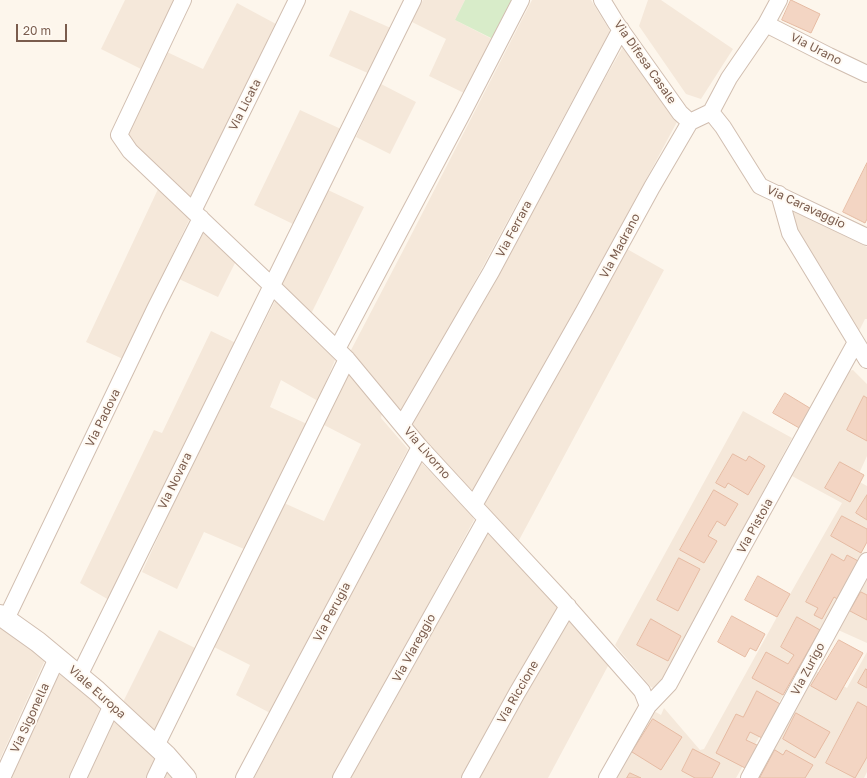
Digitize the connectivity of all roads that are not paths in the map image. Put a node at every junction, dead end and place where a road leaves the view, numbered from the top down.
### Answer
1 (183, 0) edge
2 (297, 0) edge
3 (413, 0) edge
4 (521, 0) edge
5 (602, 0) edge
6 (779, 0) edge
7 (766, 24) junction
8 (621, 30) junction
9 (867, 74) edge
10 (711, 112) junction
11 (690, 122) junction
12 (779, 194) junction
13 (197, 214) junction
14 (867, 236) edge
15 (272, 286) junction
16 (856, 342) junction
17 (342, 354) junction
18 (867, 360) edge
19 (402, 425) junction
20 (420, 447) junction
21 (474, 505) junction
22 (486, 519) junction
23 (867, 561) edge
24 (568, 606) junction
25 (3, 617) edge
26 (58, 658) junction
27 (79, 676) junction
28 (112, 705) junction
29 (648, 706) junction
30 (161, 750) junction
31 (2, 778) edge
32 (78, 778) edge
33 (155, 778) edge
34 (186, 778) edge
35 (244, 778) edge
36 (341, 778) edge
37 (470, 778) edge
38 (607, 778) edge
39 (749, 778) edge

1 - 13 street, Via Livorno
2 - 13 street, Via Licata
3 - 15 street, Via Novara
4 - 17 street
5 - 8 street, Via Difesa Casale
6 - 7 street
7 - 9 street, Via Urano
7 - 10 street
8 - 11 street, Via Difesa Casale
8 - 19 street, Via Ferrara
10 - 11 street
10 - 12 street, Via Caravaggio
11 - 21 street, Via Madrano
12 - 14 street, Via Caravaggio
12 - 16 street
13 - 15 street, Via Livorno
13 - 25 street, Via Padova
15 - 17 street, Via Livorno
15 - 27 street, Via Novara
16 - 18 street
16 - 29 street, Via Pistoia
17 - 19 street, Via Livorno
17 - 30 street
19 - 20 street, Via Livorno
20 - 21 street, Via Livorno
20 - 35 street, Via Perugia
21 - 22 street, Via Livorno
22 - 24 street, Via Livorno
22 - 36 street, Via Viareggio
23 - 39 street, Via Zurigo
24 - 29 street, Via Livorno
24 - 37 street, Via Riccione
25 - 26 street, Viale Europa
26 - 27 street, Viale Europa
26 - 31 street, Via Sigonella
27 - 28 street, Viale Europa
28 - 30 street, Viale Europa
28 - 32 street
29 - 38 street, Via Pistoia
30 - 33 street
30 - 34 street, Viale Europa

